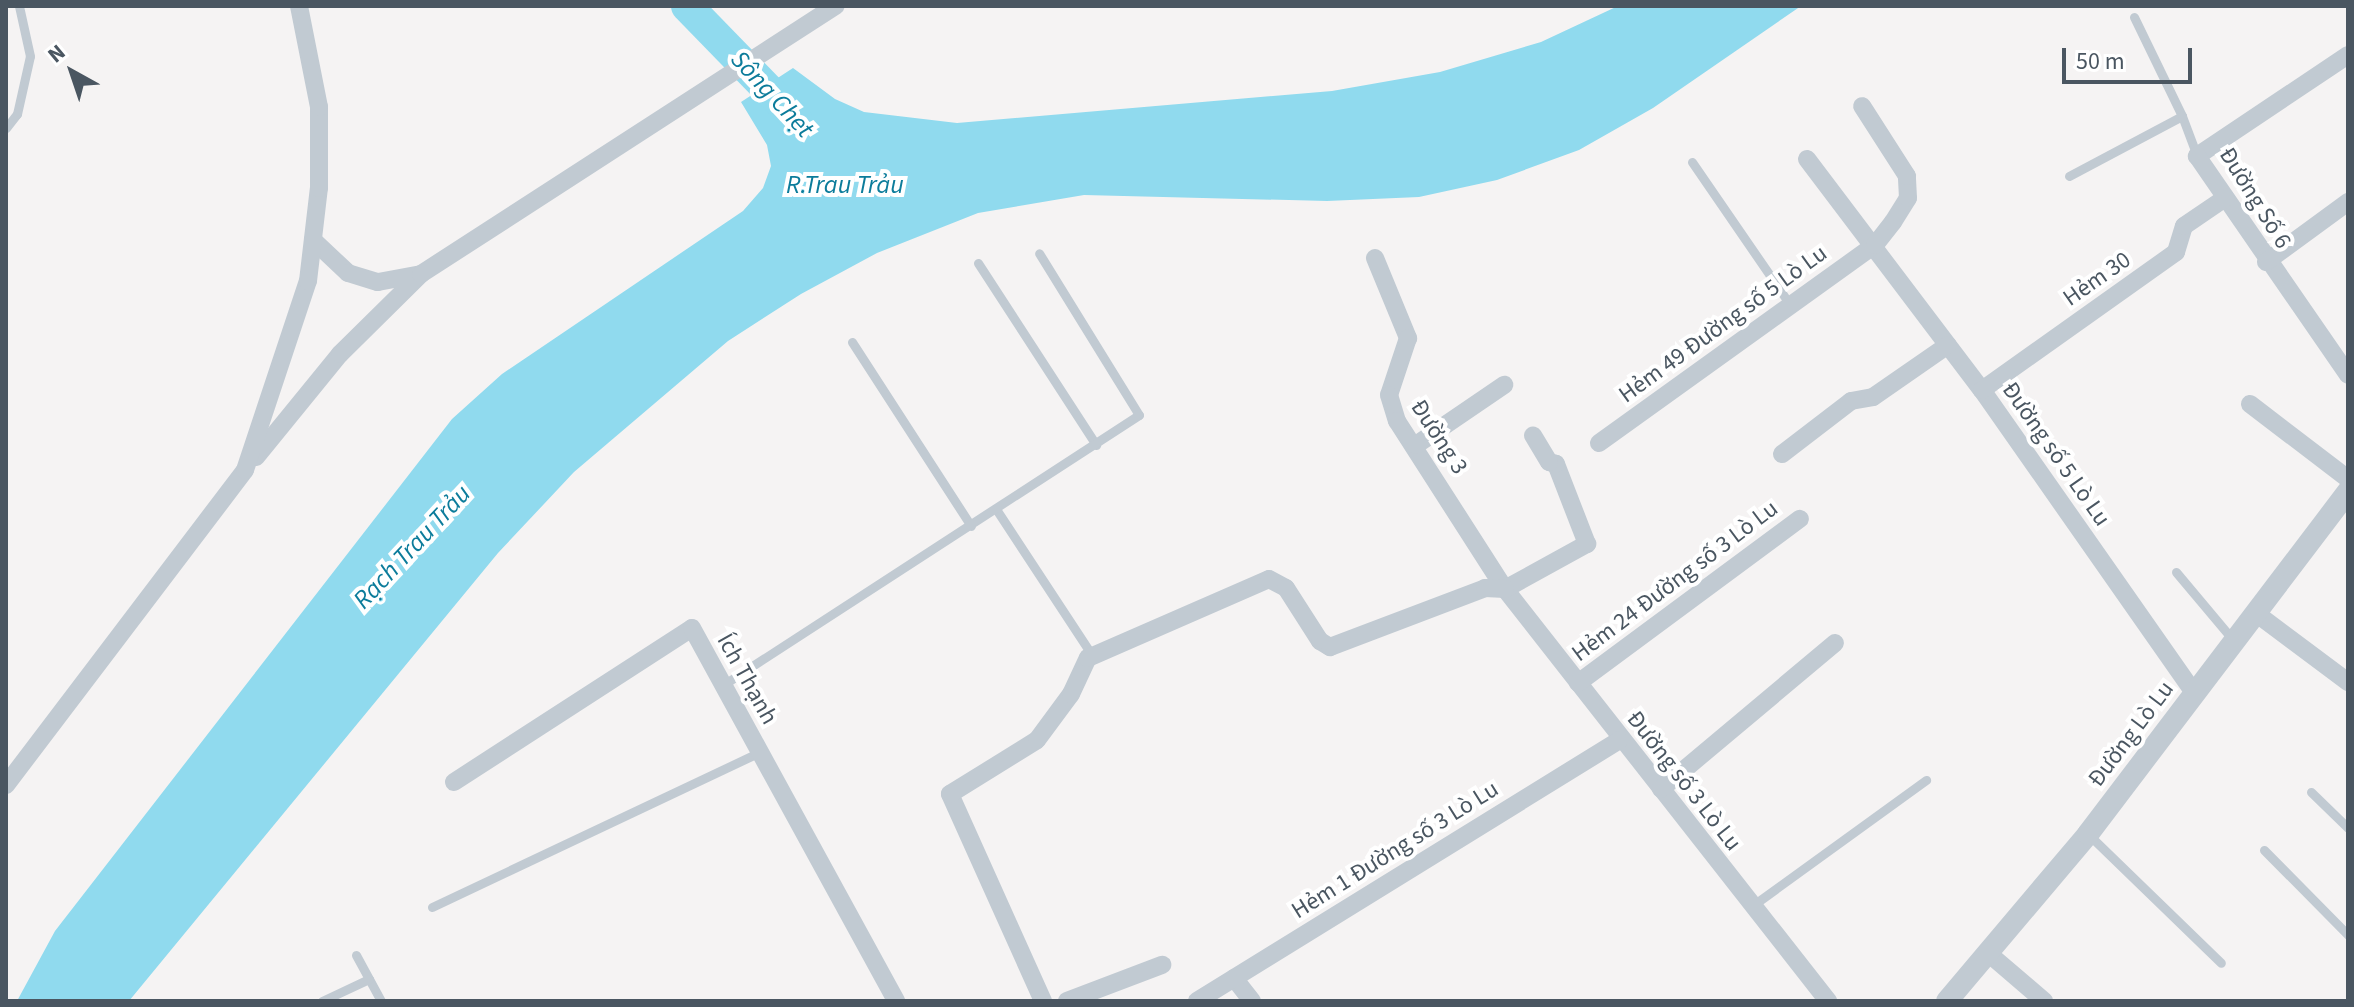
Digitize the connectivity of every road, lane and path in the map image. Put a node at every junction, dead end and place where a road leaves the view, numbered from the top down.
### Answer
1 (19, 6) edge
2 (299, 6) edge
3 (836, 6) edge
4 (2134, 17) dead end
5 (2348, 55) edge
6 (1862, 106) dead end
7 (2182, 116) junction
8 (6, 128) edge
9 (2197, 156) junction
10 (1807, 159) dead end
11 (1692, 162) dead end
12 (2069, 176) dead end
13 (2225, 198) junction
14 (2348, 202) edge
15 (313, 240) junction
16 (1875, 245) junction
17 (1039, 253) dead end
18 (1375, 258) dead end
19 (2266, 262) junction
20 (978, 263) dead end
21 (421, 274) junction
22 (1789, 303) junction
23 (852, 342) dead end
24 (1948, 345) junction
25 (2348, 375) edge
26 (1504, 385) dead end
27 (1982, 390) junction
28 (2250, 404) dead end
29 (1533, 435) dead end
30 (1599, 443) dead end
31 (1096, 445) junction
32 (1416, 445) junction
33 (1782, 454) dead end
34 (245, 470) junction
35 (2348, 479) edge
36 (2348, 492) edge
37 (996, 509) junction
38 (1800, 519) dead end
39 (971, 526) junction
40 (2176, 572) dead end
41 (1505, 589) junction
42 (2257, 614) junction
43 (2235, 642) junction
44 (1835, 643) dead end
45 (1092, 655) junction
46 (2348, 682) edge
47 (1578, 683) junction
48 (723, 685) junction
49 (2195, 694) junction
50 (1619, 740) junction
51 (760, 752) junction
52 (1926, 780) dead end
53 (454, 782) dead end
54 (6, 785) edge
55 (1661, 789) junction
56 (2311, 792) dead end
57 (2348, 828) edge
58 (2088, 834) junction
59 (2264, 850) dead end
60 (1752, 906) junction
61 (432, 907) dead end
62 (2348, 935) edge
63 (1988, 953) junction
64 (356, 955) dead end
65 (2221, 963) dead end
66 (1162, 965) dead end
67 (1234, 978) junction
68 (369, 979) junction
69 (1073, 999) edge
70 (322, 1001) edge
71 (381, 1001) edge
72 (896, 1001) edge
73 (1043, 1001) edge
74 (1197, 1001) edge
75 (1252, 1001) edge
76 (1828, 1001) edge
77 (1947, 1001) edge
78 (2044, 1001) edge

1 - 8 lane
2 - 15 street
3 - 21 street
4 - 7 lane
5 - 9 street, Đường Số 6
6 - 16 street, Hẻm 49 Đường số 5 Lò Lu
7 - 9 lane
7 - 12 lane
9 - 13 street, Đường Số 6
10 - 16 street, Đường số 5 Lò Lu
11 - 22 lane
13 - 19 street, Đường Số 6
13 - 27 street, Hẻm 30
14 - 19 street
15 - 21 street
15 - 34 street
16 - 22 street, Hẻm 49 Đường số 5 Lò Lu
16 - 24 street, Đường số 5 Lò Lu
17 - 31 lane
18 - 32 street, Đường 3
19 - 25 street, Đường Số 6
20 - 31 lane
21 - 34 street
22 - 30 street, Hẻm 49 Đường số 5 Lò Lu
23 - 39 lane
24 - 27 street, Đường số 5 Lò Lu
24 - 33 street
26 - 32 street
27 - 49 street, Đường số 5 Lò Lu
28 - 35 street
29 - 41 street
31 - 37 lane
32 - 41 street, Đường 3
34 - 54 street
36 - 42 street, Đường Lò Lu
37 - 39 lane
37 - 45 lane
38 - 47 street, Hẻm 24 Đường số 3 Lò Lu
39 - 48 lane
40 - 43 lane
41 - 45 street
41 - 47 street, Đường số 3 Lò Lu
42 - 43 street, Đường Lò Lu
42 - 46 street
43 - 49 street, Đường Lò Lu
44 - 55 street
45 - 73 street
47 - 50 street, Đường số 3 Lò Lu
48 - 51 street, Ích Thạnh
48 - 53 street, Ích Thạnh
49 - 58 street, Đường Lò Lu
50 - 55 street, Đường số 3 Lò Lu
50 - 67 street, Hẻm 1 Đường số 3 Lò Lu
51 - 61 lane
51 - 72 street, Ích Thạnh
52 - 60 lane
55 - 60 street, Đường số 3 Lò Lu
56 - 57 lane
58 - 63 street, Đường Lò Lu
58 - 65 lane
59 - 62 lane
60 - 76 street, Đường số 3 Lò Lu
63 - 77 street, Đường Lò Lu
63 - 78 street
64 - 68 lane
66 - 69 street
67 - 74 street, Hẻm 1 Đường số 3 Lò Lu
67 - 75 street
68 - 70 lane
68 - 71 lane

